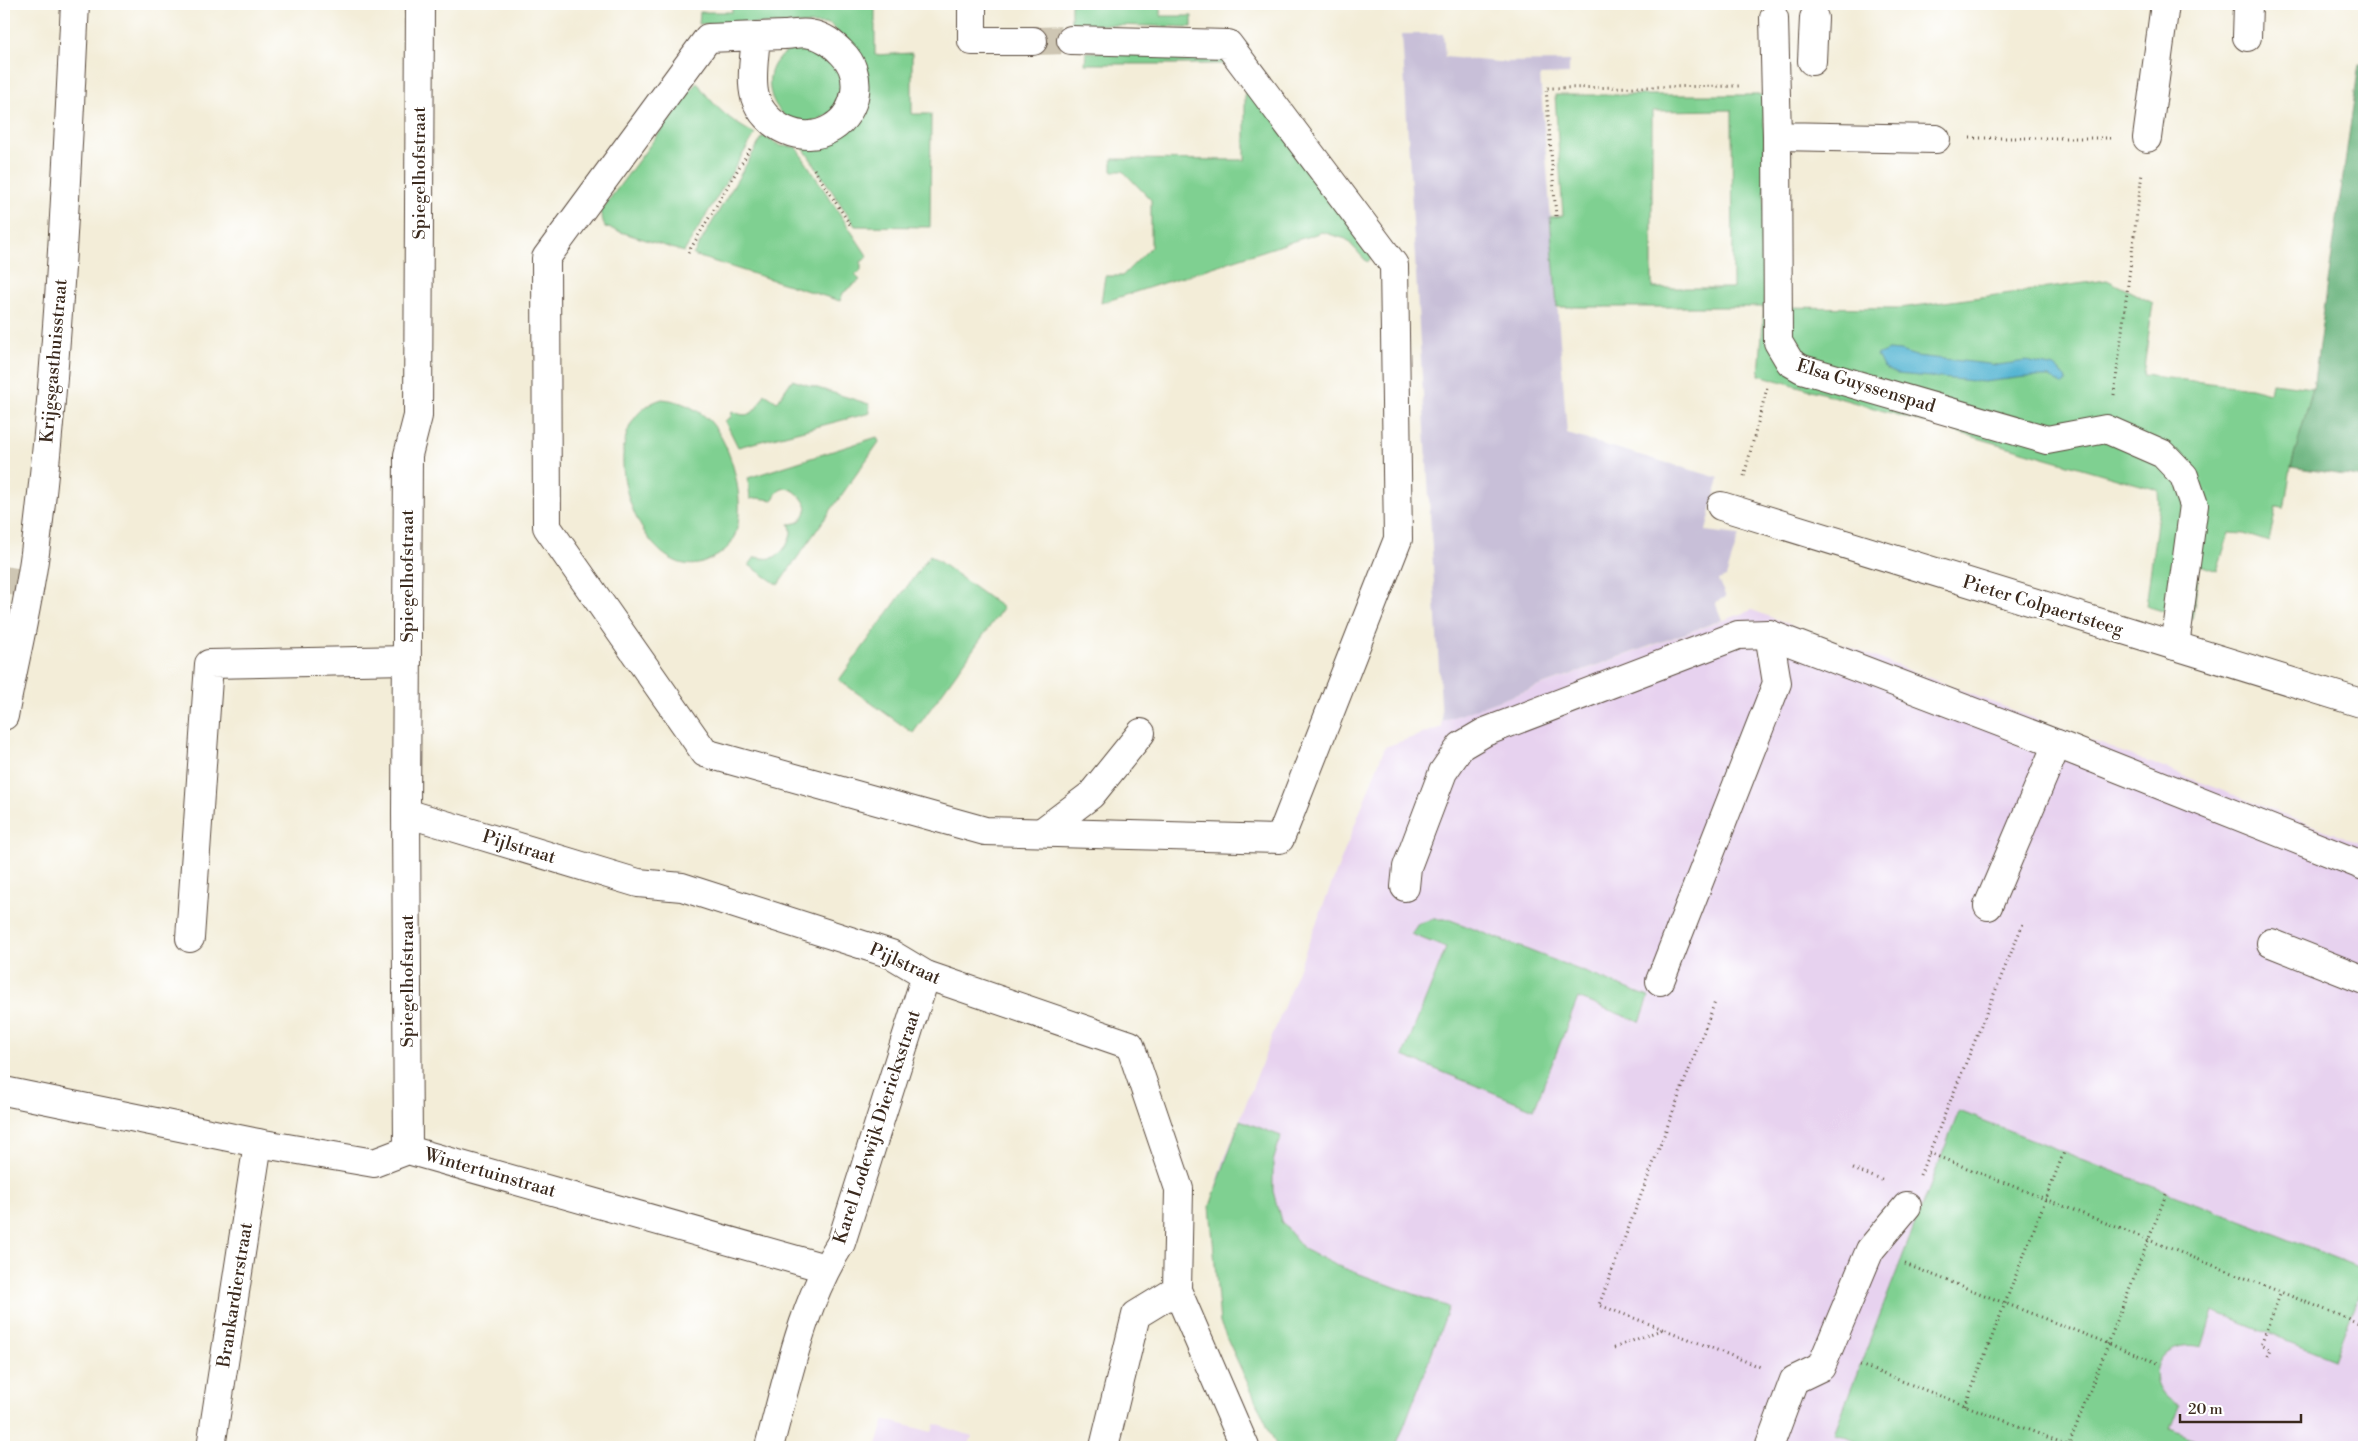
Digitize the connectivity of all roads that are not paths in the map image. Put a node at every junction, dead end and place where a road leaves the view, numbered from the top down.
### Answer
1 (75, 4) edge
2 (420, 4) edge
3 (972, 4) edge
4 (2165, 4) edge
5 (2248, 4) edge
6 (1774, 18) dead end
7 (1814, 18) dead end
8 (756, 36) junction
9 (2247, 37) dead end
10 (1032, 40) tunnel mouth
11 (1071, 40) tunnel mouth
12 (1812, 61) dead end
13 (1777, 136) junction
14 (2148, 138) road end
15 (1936, 139) road end
16 (1728, 508) road end
17 (1770, 634) junction
18 (2175, 646) junction
19 (407, 660) junction
20 (2364, 704) edge
21 (4, 716) edge
22 (1141, 733) dead end
23 (2057, 744) junction
24 (406, 813) junction
25 (1042, 832) junction
26 (2364, 866) edge
27 (1405, 887) dead end
28 (1988, 906) dead end
29 (190, 938) dead end
30 (2271, 943) dead end
31 (926, 975) junction
32 (2364, 980) edge
33 (1660, 981) dead end
34 (4, 1091) edge
35 (258, 1143) junction
36 (408, 1150) junction
37 (1907, 1206) road end
38 (825, 1268) junction
39 (1177, 1290) junction
40 (210, 1447) edge
41 (769, 1447) edge
42 (1104, 1447) edge
43 (1245, 1447) edge
44 (1769, 1447) edge

1 - 21 street, Krijgsgasthuisstraat
2 - 19 street, Spiegelhofstraat
3 - 10 street
4 - 14 street
5 - 9 street
6 - 13 street, Elsa Guyssenspad
7 - 12 street
8 - 8 street
8 - 25 street
11 - 25 street
13 - 15 street
13 - 18 street, Elsa Guyssenspad
16 - 18 street, Pieter Colpaertsteeg
17 - 23 street
17 - 27 street
17 - 33 street
18 - 20 street, Pieter Colpaertsteeg
19 - 24 street, Spiegelhofstraat
19 - 29 street
22 - 25 street
23 - 26 street
23 - 28 street
24 - 31 street, Pijlstraat
24 - 36 street, Spiegelhofstraat
30 - 32 street
31 - 38 street, Karel Lodewijk Dierickxstraat
31 - 39 street, Pijlstraat
34 - 35 street, Wintertuinstraat
35 - 36 street, Wintertuinstraat
35 - 40 street, Brankardierstraat
36 - 38 street, Wintertuinstraat
37 - 44 street
38 - 41 street, Karel Lodewijk Dierickxstraat
39 - 42 street
39 - 43 street

